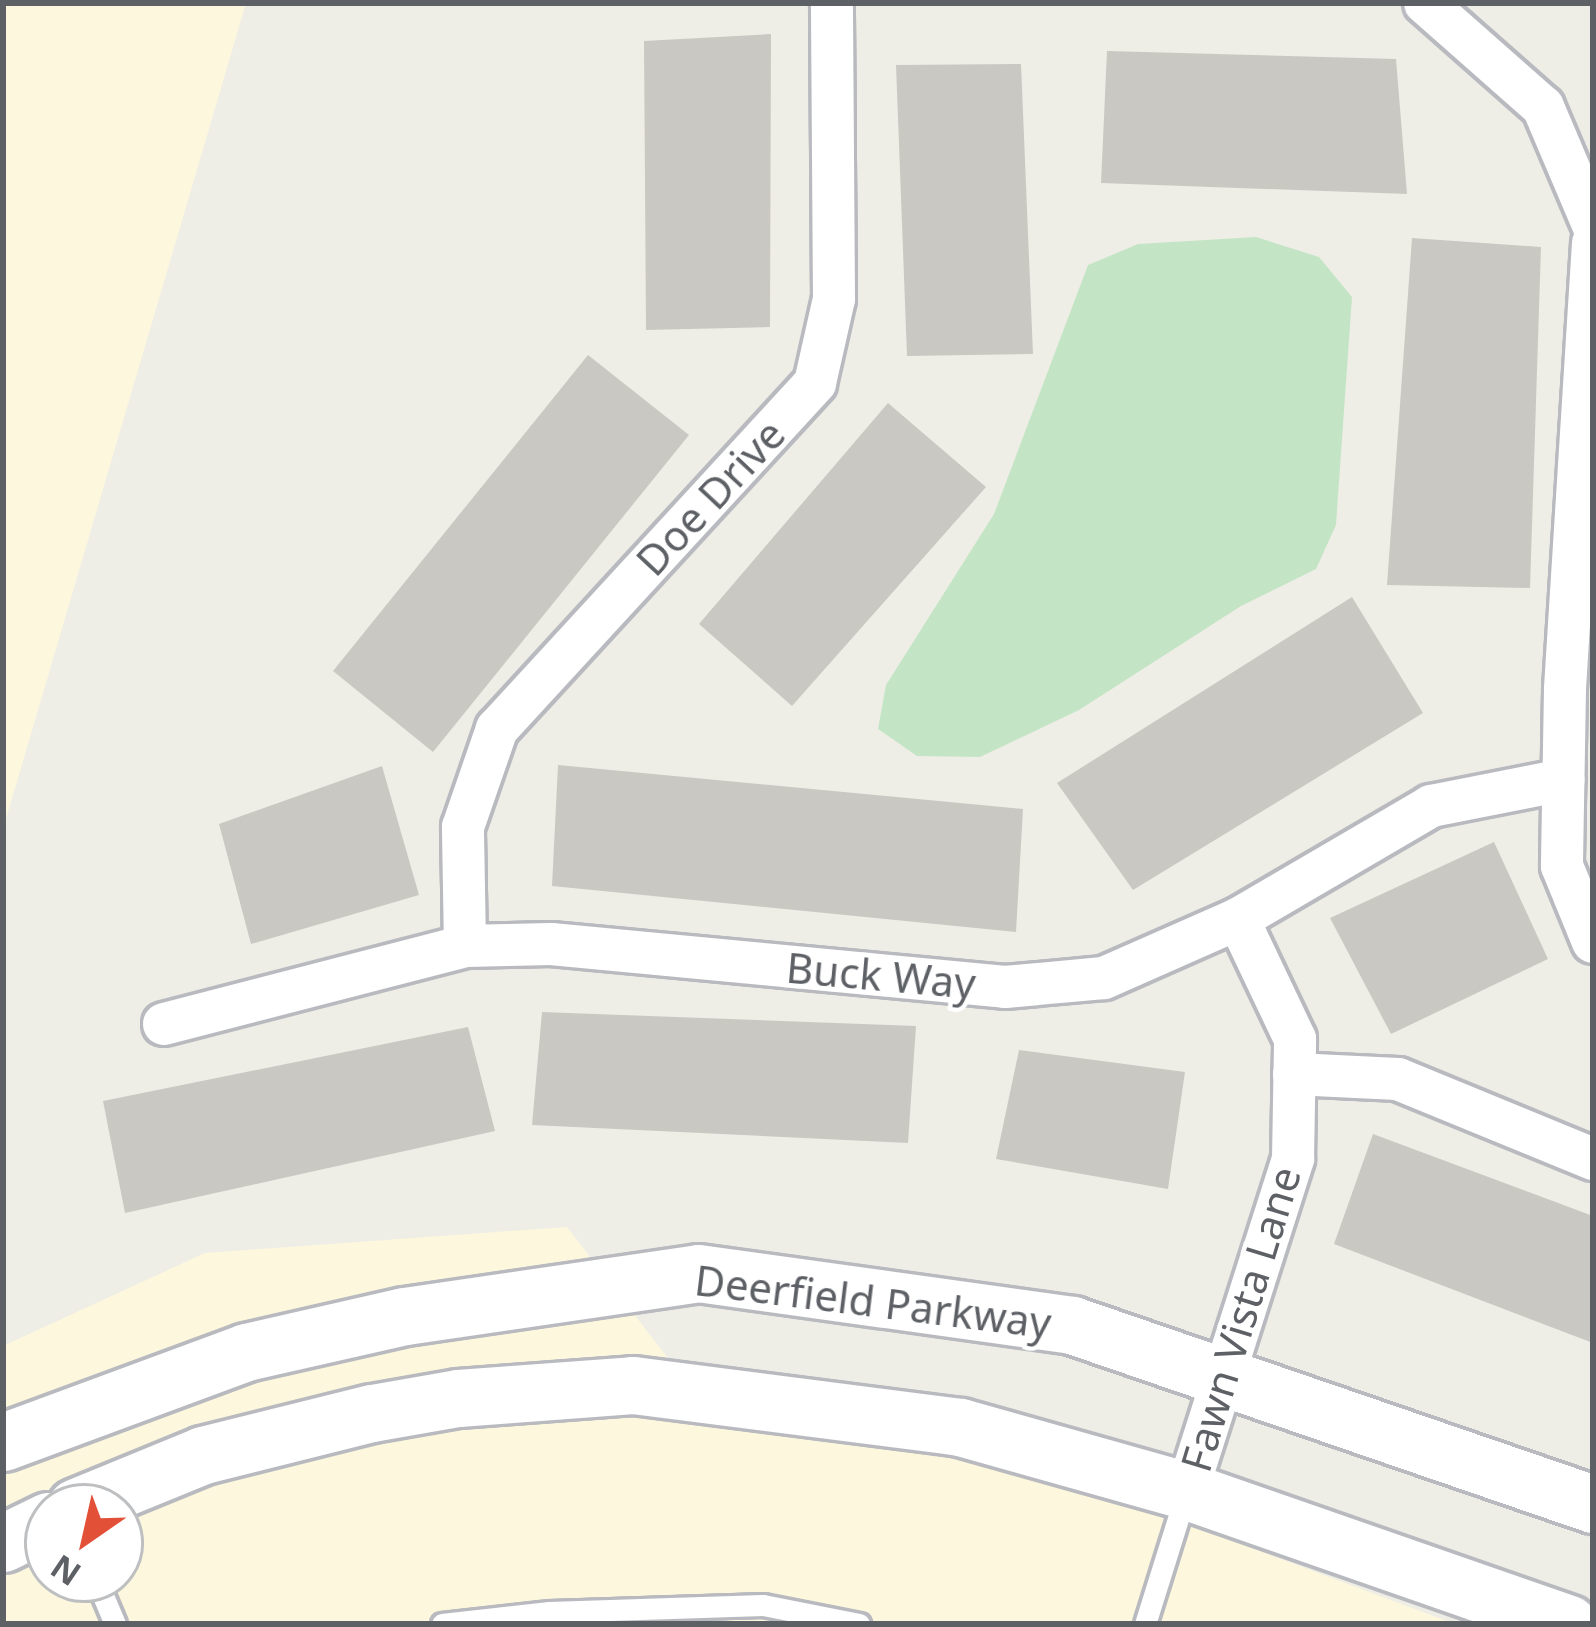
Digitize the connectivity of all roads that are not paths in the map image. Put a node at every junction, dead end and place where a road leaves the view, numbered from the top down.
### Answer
1 (832, 3) edge
2 (1425, 3) edge
3 (1593, 225) edge
4 (1593, 243) edge
5 (1563, 780) junction
6 (1238, 919) junction
7 (1593, 942) edge
8 (465, 946) junction
9 (164, 1024) dead end
10 (1294, 1074) junction
11 (1593, 1159) edge
12 (1224, 1378) junction
13 (3, 1442) edge
14 (135, 1483) edge
15 (1187, 1491) junction
16 (1593, 1504) edge
17 (442, 1624) edge
18 (859, 1624) edge
19 (1145, 1624) edge
20 (1568, 1624) edge

1 - 8 street, Doe Drive
2 - 3 street
4 - 5 street
5 - 6 street, Buck Way
5 - 7 street
6 - 8 street, Buck Way
6 - 10 street, Fawn Vista Lane
8 - 9 street, Buck Way
10 - 11 street
10 - 12 street, Fawn Vista Lane
12 - 13 main road, Deerfield Parkway
12 - 15 street, Fawn Vista Lane
12 - 16 main road, Deerfield Parkway
14 - 15 main road
15 - 19 lane
15 - 20 main road
17 - 18 lane

